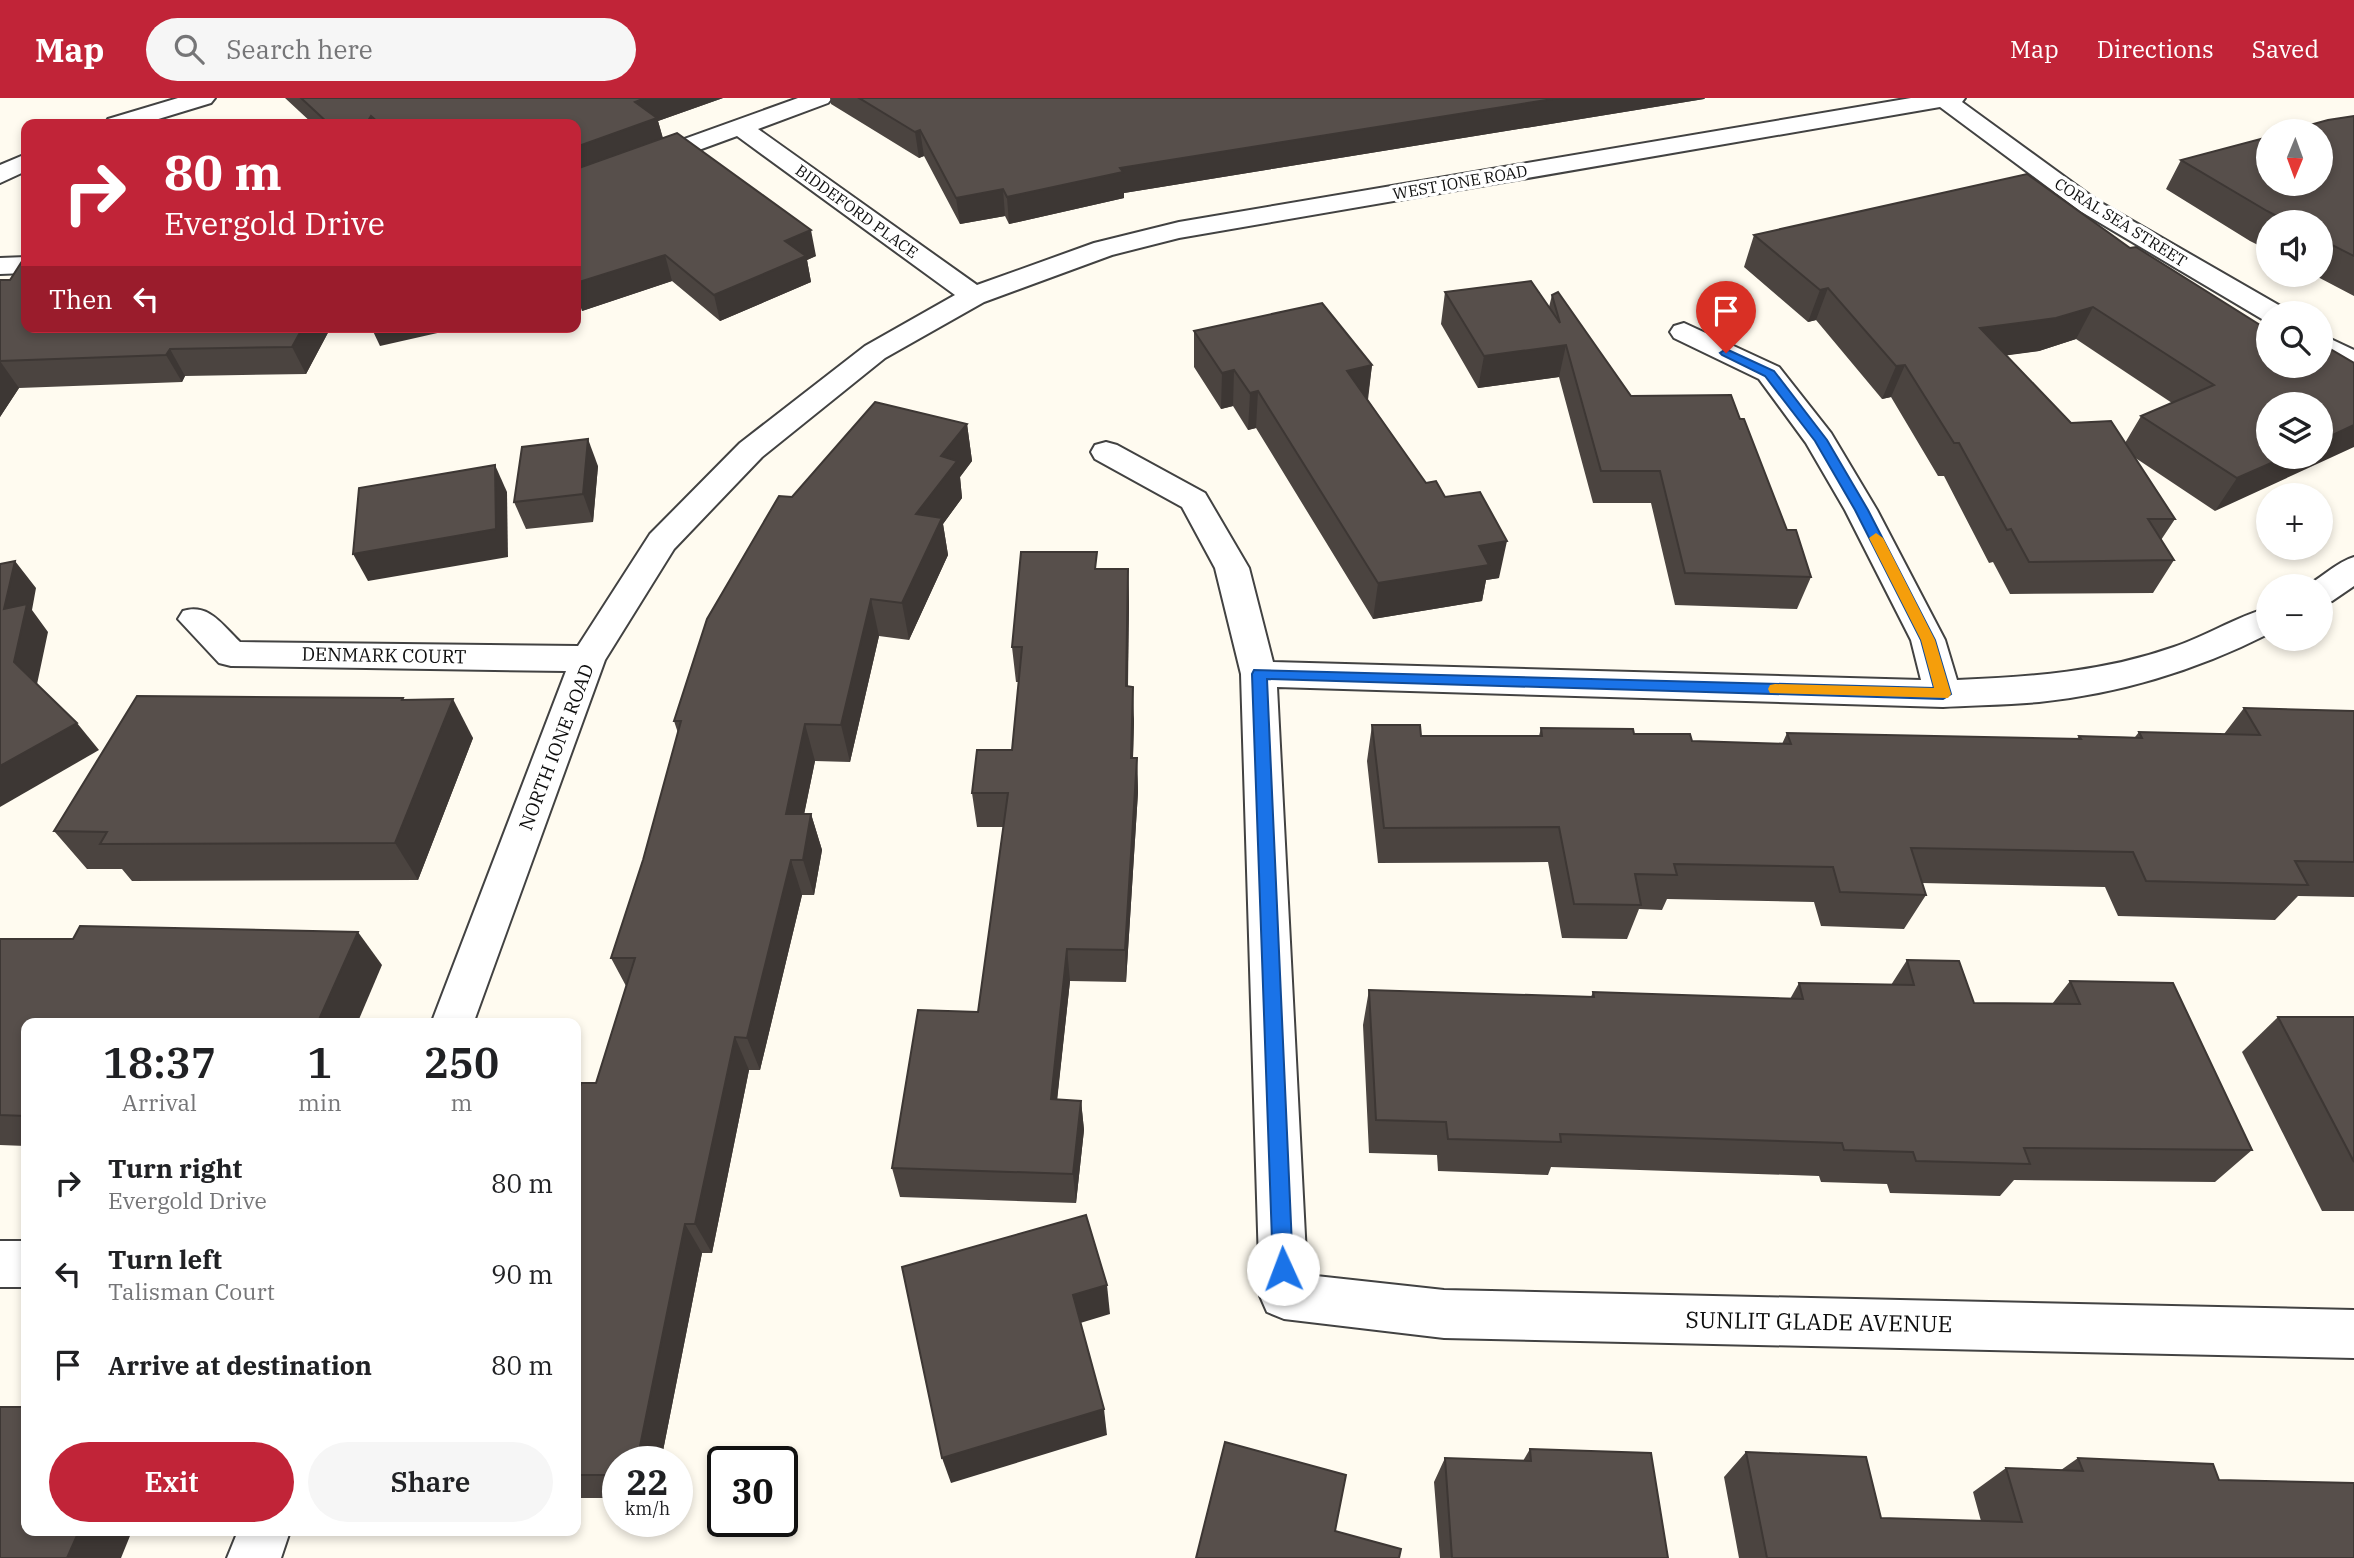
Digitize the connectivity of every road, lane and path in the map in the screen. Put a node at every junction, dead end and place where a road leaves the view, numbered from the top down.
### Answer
1 (203, 98) edge
2 (820, 98) edge
3 (1947, 99) edge
4 (134, 119) edge
5 (740, 127) junction
6 (21, 164) edge
7 (0, 175) edge
8 (581, 185) edge
9 (21, 265) edge
10 (0, 266) edge
11 (974, 296) junction
12 (2256, 304) edge
13 (1684, 332) dead end
14 (2333, 350) edge
15 (2354, 362) edge
16 (1106, 452) dead end
17 (195, 619) dead end
18 (2256, 627) edge
19 (588, 659) junction
20 (1259, 674) junction
21 (1943, 694) junction
22 (454, 1018) edge
23 (0, 1264) edge
24 (21, 1264) edge
25 (2354, 1334) edge
26 (262, 1536) edge
27 (254, 1558) edge

1 - 4 street
2 - 5 street
3 - 11 street, WEST IONE ROAD
3 - 12 street, CORAL SEA STREET
5 - 8 street
5 - 11 street, BIDDEFORD PLACE
6 - 7 street
9 - 10 street
11 - 19 street, NORTH IONE ROAD
13 - 21 street
14 - 15 street
16 - 20 street
17 - 19 street, DENMARK COURT
18 - 21 street
19 - 22 street, NORTH IONE ROAD
20 - 21 street
20 - 25 street, SUNLIT GLADE AVENUE
23 - 24 street
26 - 27 street

